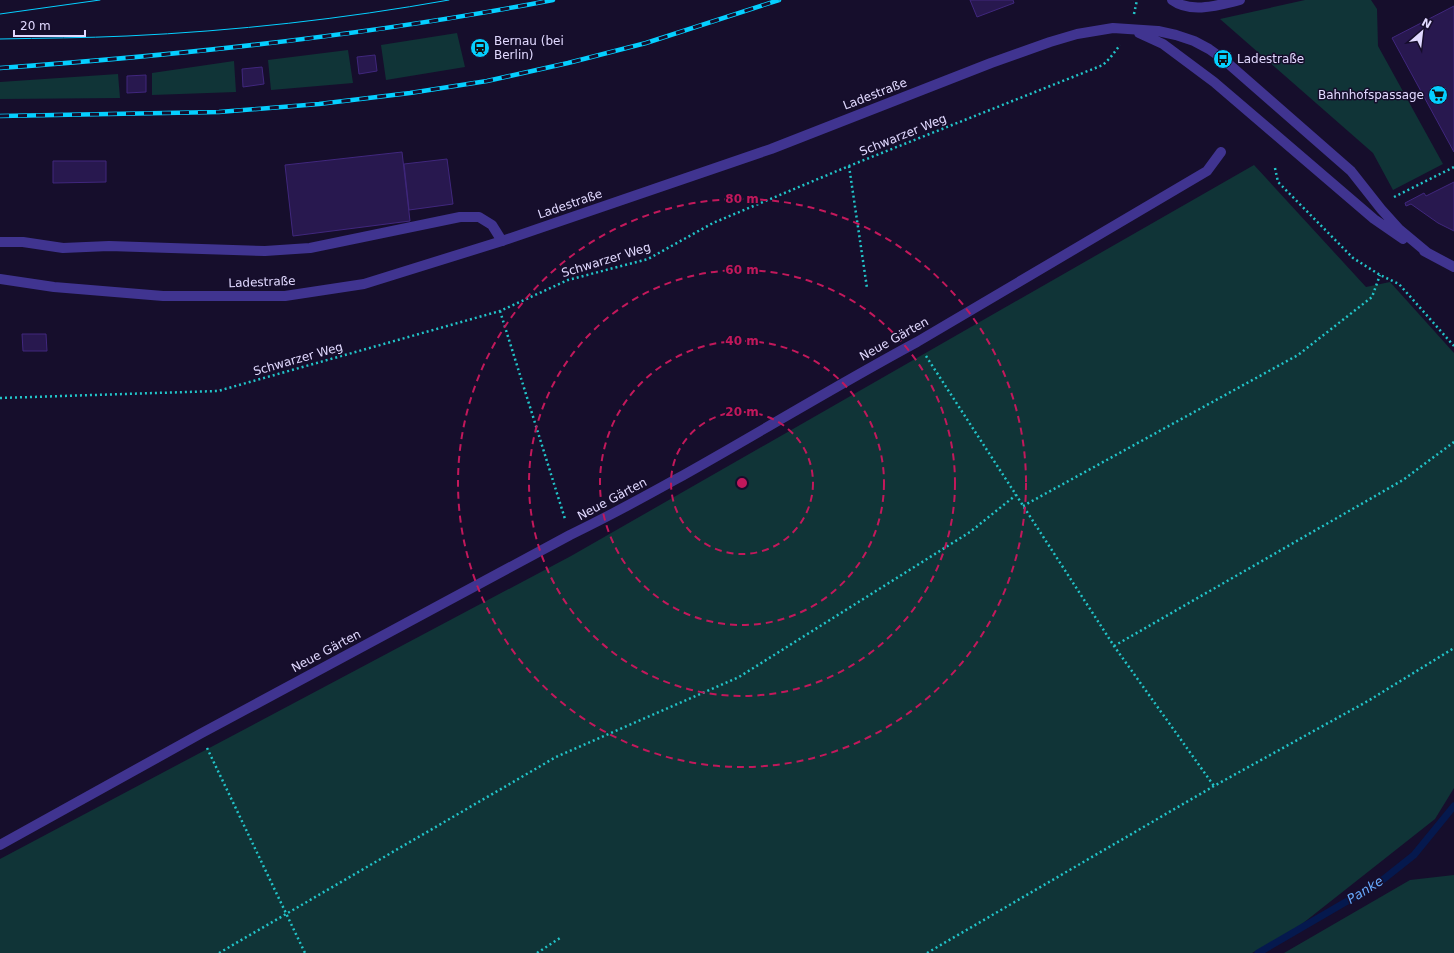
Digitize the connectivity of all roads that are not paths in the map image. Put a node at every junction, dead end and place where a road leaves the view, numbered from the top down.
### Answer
1 (1172, 0) edge
2 (1240, 0) edge
3 (1129, 29) junction
4 (1221, 152) dead end
5 (502, 240) junction
6 (0, 242) edge
7 (1429, 254) junction
8 (1454, 267) edge
9 (0, 279) edge
10 (0, 845) edge

1 - 2 street
3 - 5 street, Ladestraße
3 - 7 street, Ladestraße
3 - 7 street, Ladestraße
4 - 10 street, Neue Gärten
5 - 6 street
5 - 9 street, Ladestraße
7 - 8 street, Ladestraße

